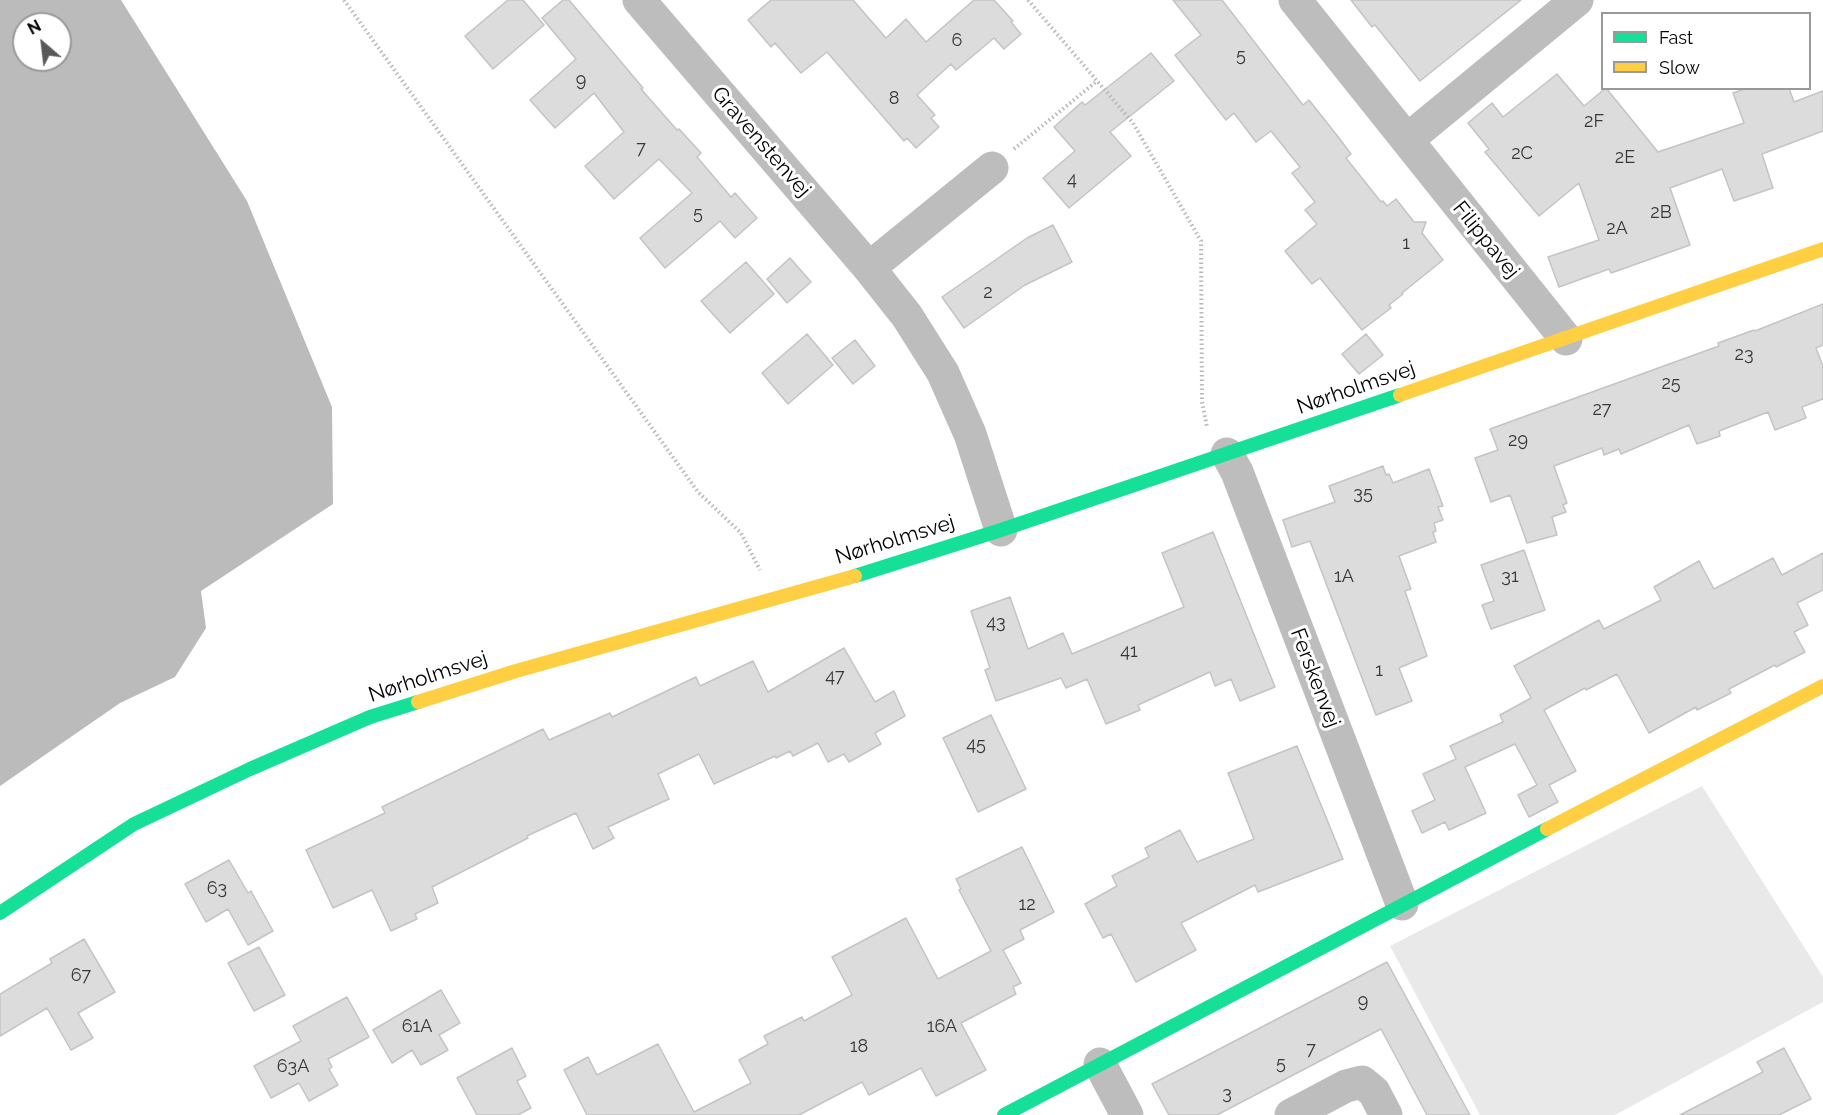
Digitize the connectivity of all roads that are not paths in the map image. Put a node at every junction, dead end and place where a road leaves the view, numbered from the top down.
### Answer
1 (1294, 0) edge
2 (1576, 0) edge
3 (655, 5) edge
4 (1407, 140) junction
5 (992, 168) road end
6 (1823, 249) edge
7 (869, 268) junction
8 (1566, 339) junction
9 (1227, 454) junction
10 (1001, 530) junction
11 (1823, 686) edge
12 (1402, 904) junction
13 (0, 913) edge
14 (1100, 1064) junction
15 (1004, 1115) edge
16 (1128, 1115) edge
17 (1291, 1115) edge
18 (1386, 1115) edge

1 - 4 street, Filippavej
2 - 4 street
3 - 7 street, Gravenstenvej
4 - 8 street, Filippavej
5 - 7 street
6 - 8 street, Nørholmsvej
7 - 10 street, Gravenstenvej
8 - 9 street, Nørholmsvej
9 - 10 street, Nørholmsvej
9 - 12 street, Ferskenvej
10 - 13 street, Nørholmsvej
11 - 12 street
12 - 14 street
14 - 15 street
14 - 16 street
17 - 18 street

